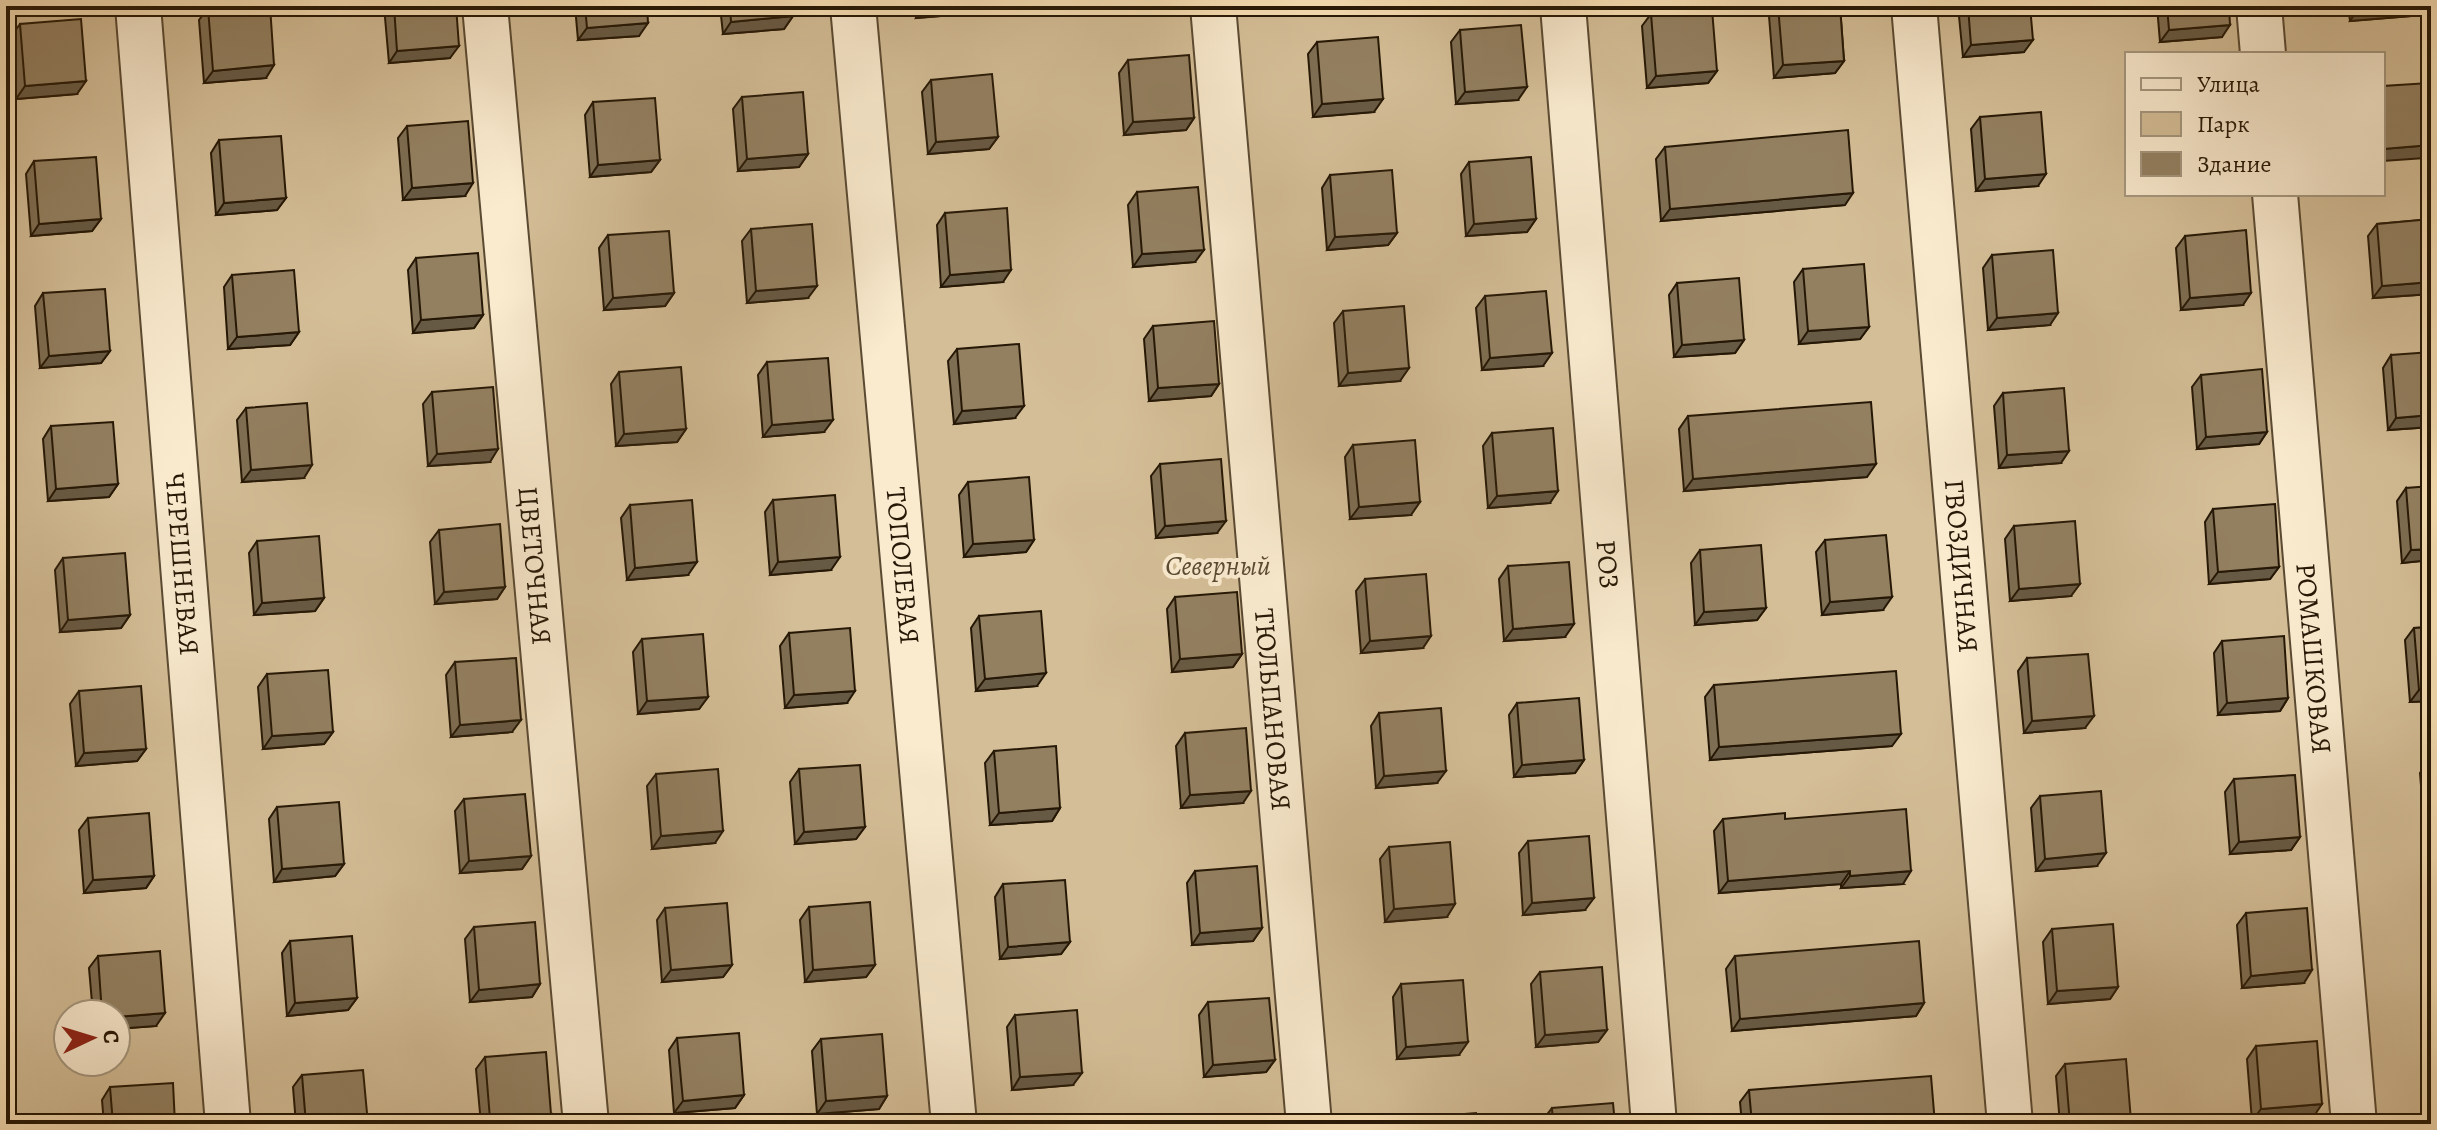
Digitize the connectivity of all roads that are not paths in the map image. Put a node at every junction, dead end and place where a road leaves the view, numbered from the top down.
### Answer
1 (138, 6) edge
2 (485, 6) edge
3 (853, 6) edge
4 (1213, 6) edge
5 (1563, 6) edge
6 (1914, 6) edge
7 (2259, 6) edge
8 (2263, 52) edge
9 (2275, 196) edge
10 (228, 1124) edge
11 (586, 1124) edge
12 (954, 1124) edge
13 (1309, 1124) edge
14 (1654, 1124) edge
15 (2010, 1124) edge
16 (2354, 1124) edge

1 - 10 street, ЧЕРЕШНЕВАЯ
2 - 11 street, ЦВЕТОЧНАЯ
3 - 12 street, ТОПОЛЕВАЯ
4 - 13 street, ТЮЛЬПАНОВАЯ
5 - 14 street, РОЗ
6 - 15 street, ГВОЗДИЧНАЯ
7 - 8 street
9 - 16 street, РОМАШКОВАЯ

